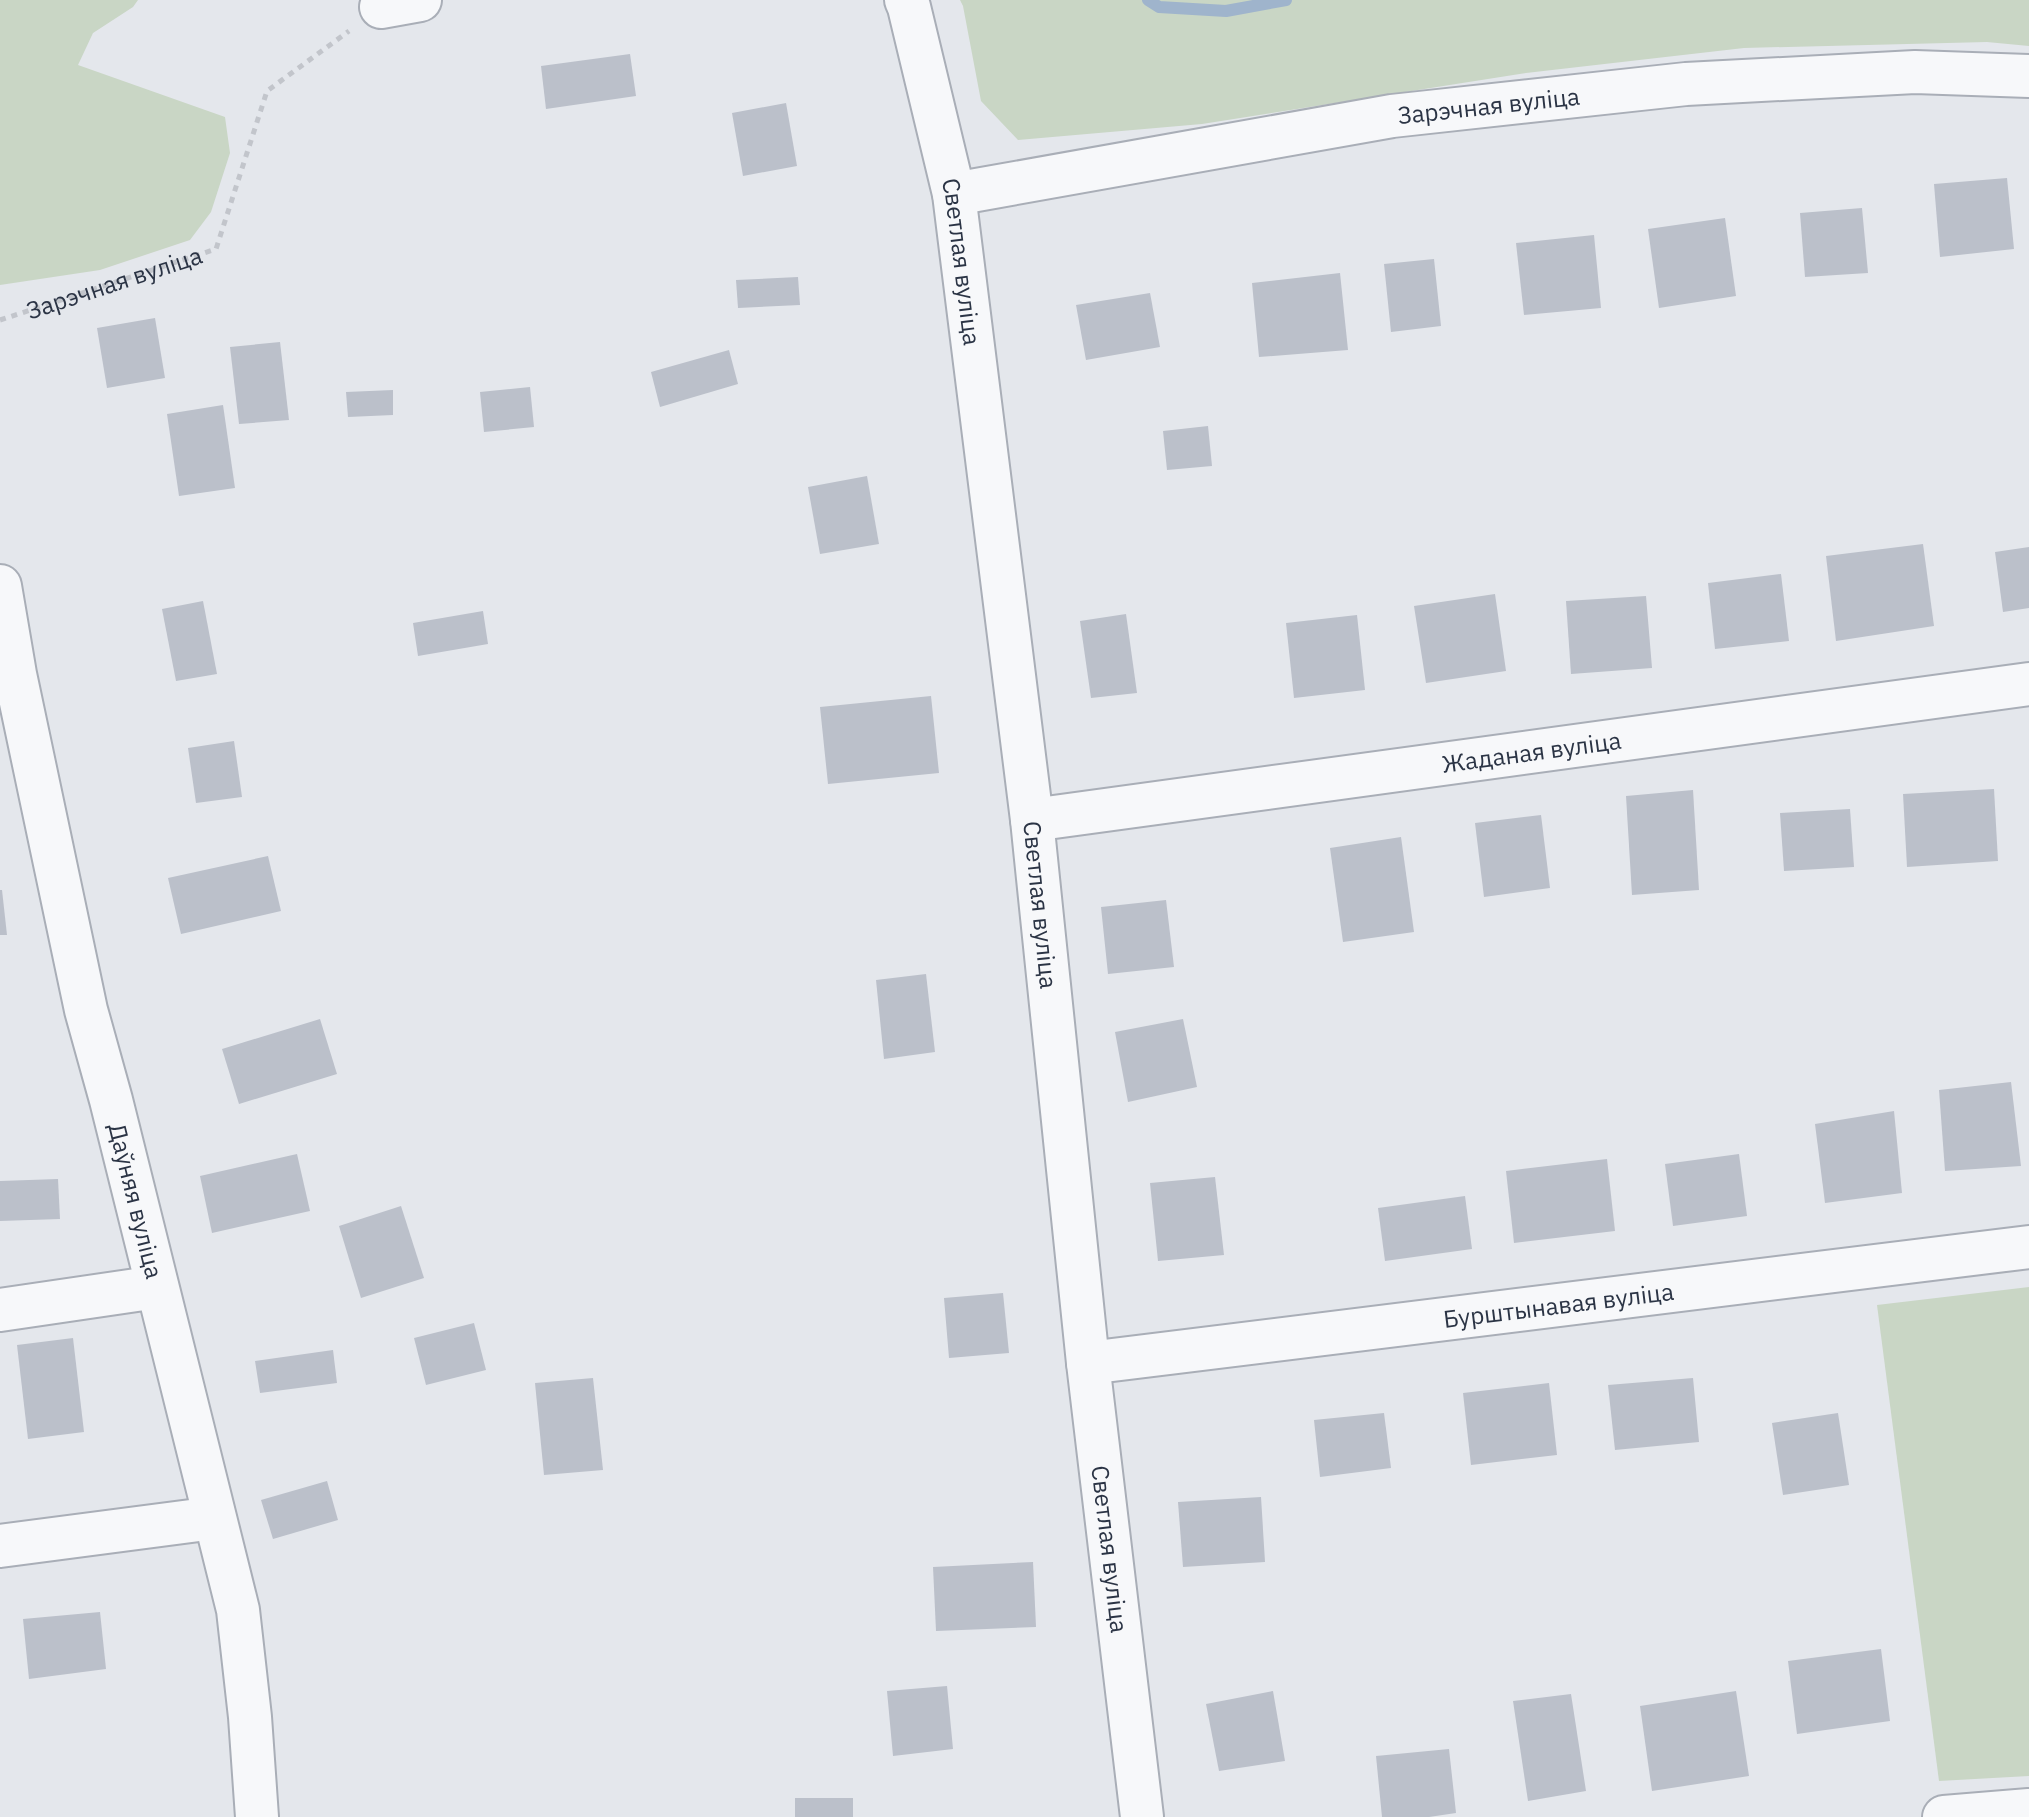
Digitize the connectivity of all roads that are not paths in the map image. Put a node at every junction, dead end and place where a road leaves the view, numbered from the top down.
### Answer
1 (906, 0) edge
2 (2029, 76) edge
3 (954, 194) junction
4 (0, 586) edge
5 (2029, 684) edge
6 (1032, 820) junction
7 (2029, 1247) edge
8 (157, 1287) junction
9 (0, 1310) edge
10 (1088, 1363) junction
11 (214, 1518) junction
12 (0, 1546) edge
13 (2029, 1810) edge
14 (257, 1817) edge
15 (1142, 1817) edge
16 (1944, 1817) edge

1 - 3 street, Светлая вуліца
2 - 3 street, Зарэчная вуліца
3 - 6 street, Светлая вуліца
4 - 8 street, Даўняя вуліца
5 - 6 street, Жаданая вуліца
6 - 10 street, Светлая вуліца
7 - 10 street, Бурштынавая вуліца
8 - 9 street
8 - 11 street, Даўняя вуліца
10 - 15 street, Светлая вуліца
11 - 12 street
11 - 14 street, Даўняя вуліца
13 - 16 street

